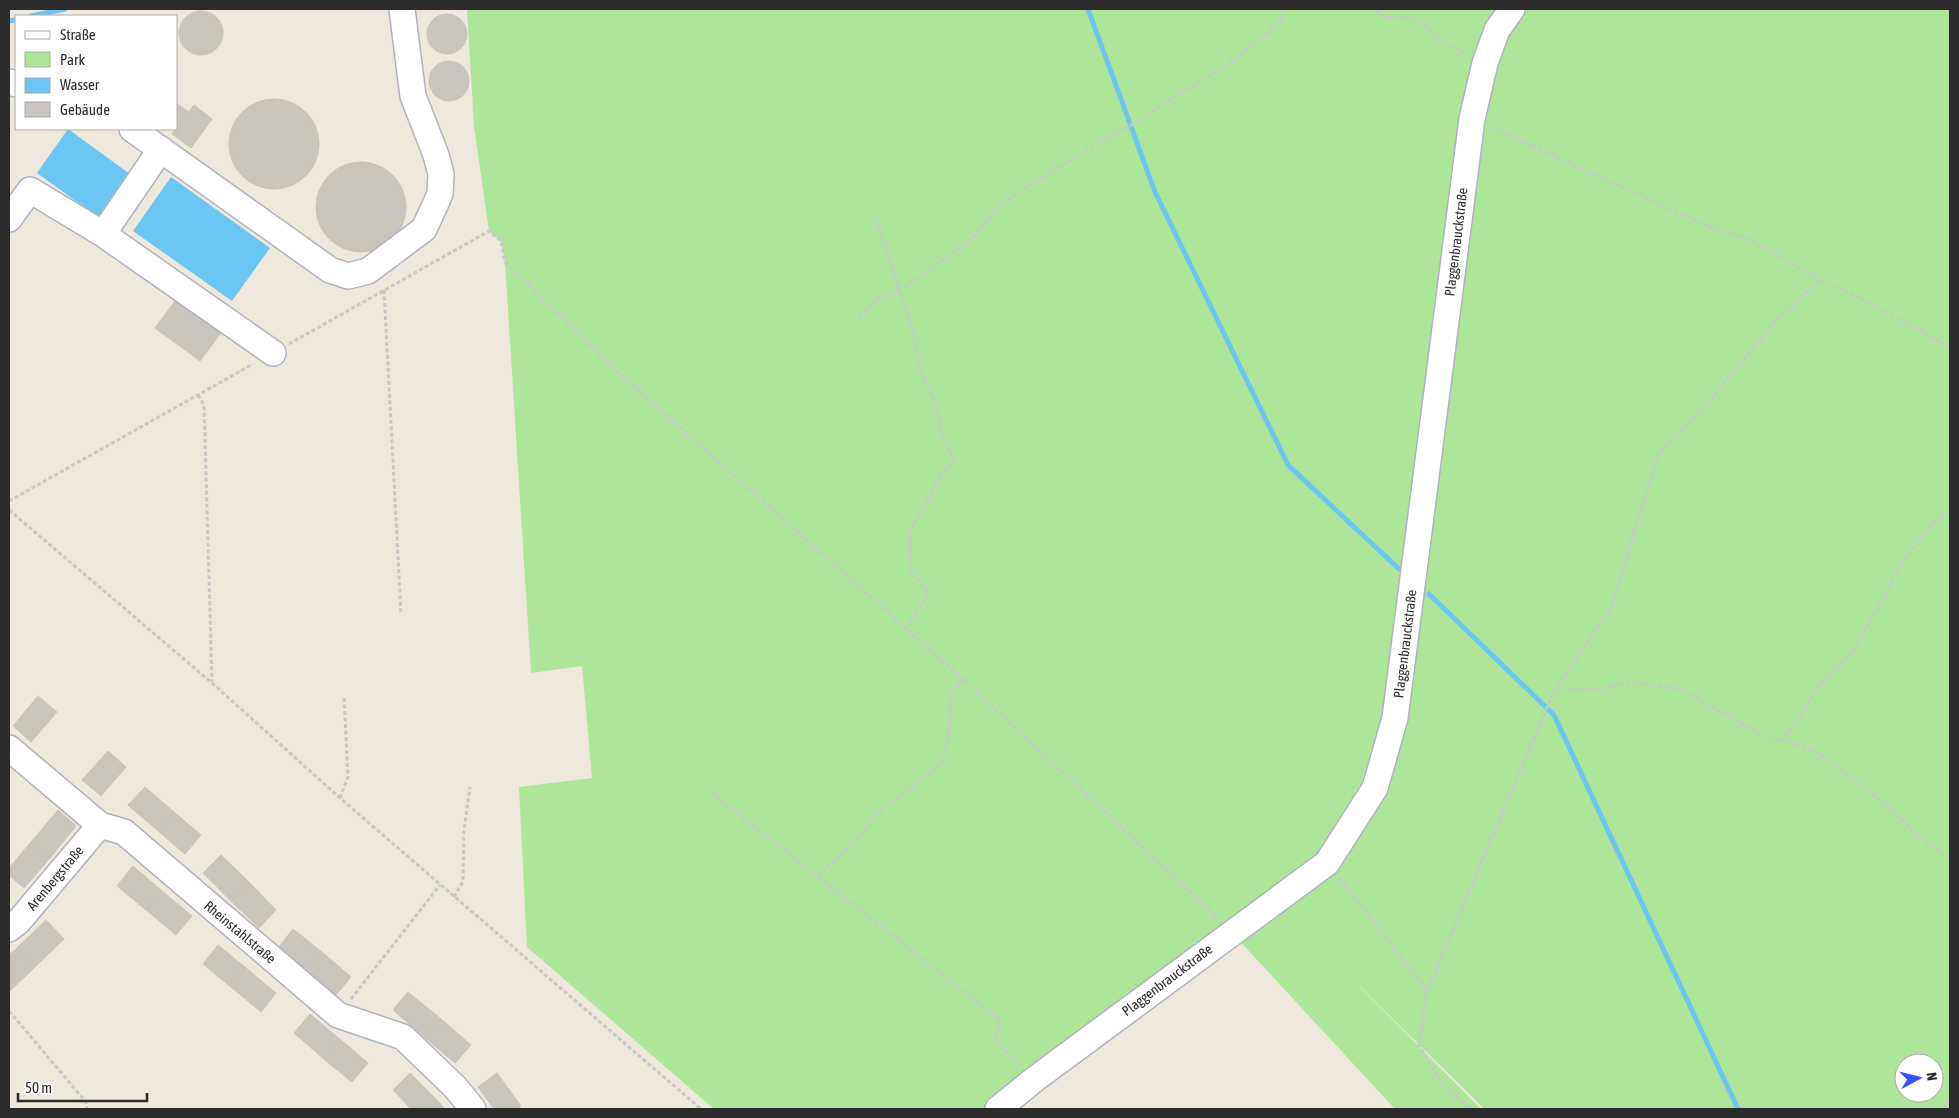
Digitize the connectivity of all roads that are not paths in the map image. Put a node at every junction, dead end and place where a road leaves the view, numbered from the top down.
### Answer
1 (402, 9) edge
2 (1512, 9) edge
3 (133, 130) edge
4 (161, 149) junction
5 (9, 219) edge
6 (103, 234) junction
7 (273, 353) dead end
8 (9, 748) edge
9 (100, 825) junction
10 (9, 929) edge
11 (472, 1109) edge
12 (998, 1109) edge

1 - 4 street
2 - 12 street, Plaggenbrauckstraße
3 - 4 street
4 - 6 street
5 - 6 street
6 - 7 street
8 - 9 street, Rheinstahlstraße
9 - 10 street, Arenbergstraße
9 - 11 street, Rheinstahlstraße

